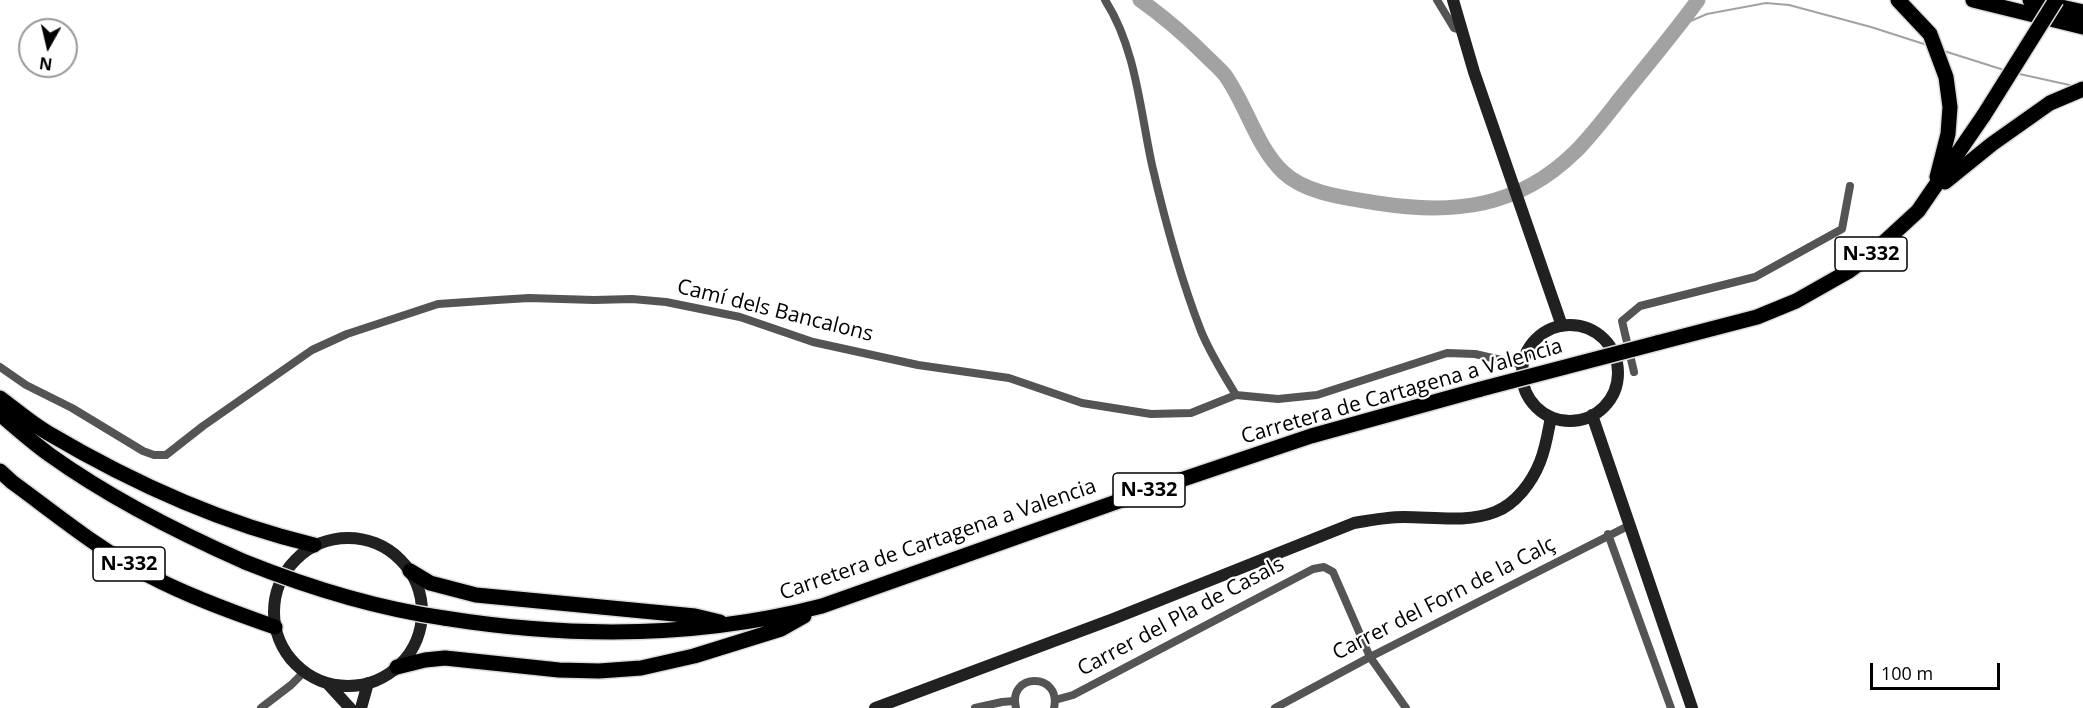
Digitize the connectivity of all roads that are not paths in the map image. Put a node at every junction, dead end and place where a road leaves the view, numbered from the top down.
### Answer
1 (1105, 0) edge
2 (1437, 0) edge
3 (1453, 0) edge
4 (1898, 0) edge
5 (1973, 0) edge
6 (2030, 0) edge
7 (2056, 0) edge
8 (2083, 12) edge
9 (2083, 27) edge
10 (1462, 30) junction
11 (2083, 88) edge
12 (1850, 186) dead end
13 (1933, 192) junction
14 (1562, 326) junction
15 (1523, 366) junction
16 (0, 367) edge
17 (1634, 372) dead end
18 (1236, 395) junction
19 (0, 398) edge
20 (0, 414) edge
21 (1592, 416) junction
22 (1551, 417) junction
23 (0, 471) edge
24 (1630, 525) junction
25 (1608, 534) junction
26 (314, 545) junction
27 (410, 571) junction
28 (822, 606) junction
29 (729, 625) junction
30 (275, 627) junction
31 (1370, 657) junction
32 (397, 667) junction
33 (304, 672) junction
34 (327, 683) junction
35 (368, 683) junction
36 (1054, 704) edge
37 (1015, 705) edge
38 (261, 708) edge
39 (350, 708) edge
40 (362, 708) edge
41 (875, 708) edge
42 (975, 708) edge
43 (1275, 708) edge
44 (1406, 708) edge
45 (1671, 708) edge
46 (1692, 708) edge

1 - 18 street
2 - 10 street
3 - 10 main road
4 - 13 highway
5 - 9 highway
6 - 8 highway
7 - 13 highway, Carretera de Cartagena a Valencia / N-332, bridge
10 - 14 main road
11 - 13 highway
12 - 17 street
13 - 28 highway, Carretera de Cartagena a Valencia / N-332, bridge
14 - 15 main road
14 - 21 main road
15 - 18 street
15 - 22 main road
16 - 18 street, Camí dels Bancalons
19 - 26 highway
20 - 29 highway, Carretera de Cartagena a Valencia / N-332, bridge
21 - 22 main road
21 - 24 main road
22 - 41 main road
23 - 30 highway, N-332
24 - 25 street, Carrer del Forn de la Calç
24 - 46 main road
25 - 31 street, Carrer del Forn de la Calç
25 - 45 street
26 - 27 main road
26 - 30 main road
27 - 29 highway
27 - 32 main road
28 - 29 highway, Carretera de Cartagena a Valencia / N-332
28 - 32 highway
30 - 33 main road
31 - 36 street, Carrer del Pla de Casals
31 - 43 street, Carrer del Forn de la Calç
31 - 44 street
32 - 35 main road
33 - 34 main road
33 - 38 street
34 - 35 main road
34 - 39 main road
35 - 40 main road
36 - 37 street
37 - 42 street

